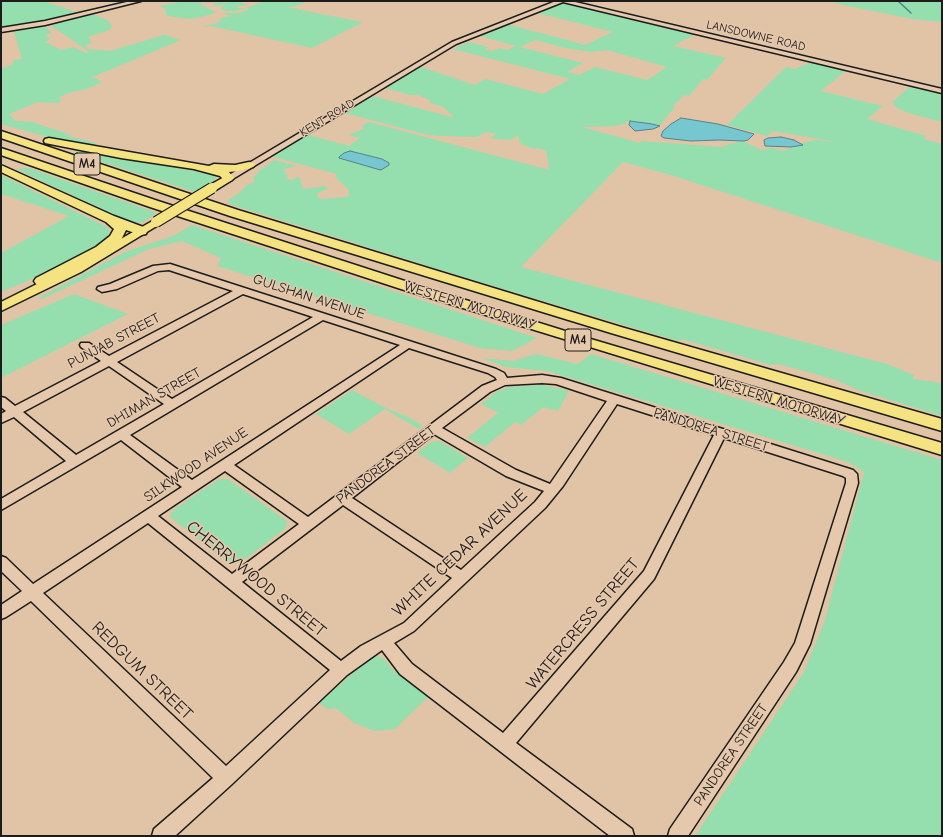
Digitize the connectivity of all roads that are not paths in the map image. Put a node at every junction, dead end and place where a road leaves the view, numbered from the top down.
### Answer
1 (138, 1) edge
2 (561, 1) edge
3 (564, 1) edge
4 (1, 30) edge
5 (942, 92) edge
6 (1, 128) edge
7 (1, 134) edge
8 (1, 151) edge
9 (249, 165) junction
10 (194, 166) junction
11 (1, 168) edge
12 (228, 178) junction
13 (110, 219) junction
14 (140, 231) junction
15 (102, 254) junction
16 (41, 281) junction
17 (102, 289) dead end
18 (242, 290) junction
19 (1, 299) edge
20 (1, 307) edge
21 (322, 316) junction
22 (408, 344) junction
23 (85, 345) dead end
24 (108, 361) junction
25 (504, 382) junction
26 (614, 399) junction
27 (1, 401) edge
28 (172, 404) junction
29 (14, 412) junction
30 (1, 418) edge
31 (942, 425) edge
32 (434, 429) junction
33 (720, 433) junction
34 (121, 434) junction
35 (942, 449) edge
36 (76, 461) junction
37 (225, 465) junction
38 (192, 487) junction
39 (553, 490) junction
40 (343, 498) junction
41 (1, 505) edge
42 (149, 516) junction
43 (309, 524) junction
44 (1, 562) edge
45 (462, 578) junction
46 (232, 582) junction
47 (32, 593) junction
48 (1, 614) edge
49 (385, 642) junction
50 (341, 670) junction
51 (504, 744) junction
52 (226, 778) junction
53 (161, 836) edge
54 (625, 836) edge
55 (677, 836) edge

1 - 4 street
2 - 9 street, KENT ROAD
3 - 5 street, LANSDOWNE ROAD
6 - 10 highway
7 - 31 highway, WESTERN MOTORWAY / M4
8 - 35 highway, WESTERN MOTORWAY / M4
9 - 10 highway
9 - 12 street, KENT ROAD
10 - 12 highway
11 - 13 highway
12 - 14 main road, KENT ROAD, bridge
13 - 14 highway
13 - 16 highway
14 - 15 main road, KENT ROAD
15 - 16 main road, KENT ROAD
15 - 20 main road, KENT ROAD
16 - 19 main road, KENT ROAD
17 - 18 street, GULSHAN AVENUE
18 - 21 street, GULSHAN AVENUE
18 - 24 street, PUNJAB STREET
21 - 22 street, GULSHAN AVENUE
21 - 28 street, DHIMAN STREET
22 - 25 street, GULSHAN AVENUE
22 - 37 street, SILKWOOD AVENUE
23 - 24 street
24 - 28 street
24 - 29 street, PUNJAB STREET
25 - 26 street, PANDOREA STREET
25 - 32 street, PANDOREA STREET
26 - 33 street, PANDOREA STREET
26 - 39 street, WHITE CEDAR AVENUE
27 - 29 street
28 - 34 street, DHIMAN STREET
29 - 30 street, PUNJAB STREET
29 - 36 street
32 - 39 street
32 - 40 street, PANDOREA STREET
33 - 51 street, WATERCRESS STREET
33 - 55 street, PANDOREA STREET
34 - 36 street, DHIMAN STREET
34 - 38 street
36 - 41 street, DHIMAN STREET
37 - 38 street, SILKWOOD AVENUE
37 - 43 street
38 - 42 street, SILKWOOD AVENUE
39 - 45 street, WHITE CEDAR AVENUE
40 - 43 street, PANDOREA STREET
40 - 45 street
42 - 46 street, CHERRYWOOD STREET
42 - 47 street, SILKWOOD AVENUE
43 - 46 street, PANDOREA STREET
44 - 47 street, REDGUM STREET
45 - 49 street, WHITE CEDAR AVENUE
46 - 50 street, CHERRYWOOD STREET
47 - 48 street, SILKWOOD AVENUE
47 - 52 street, REDGUM STREET
49 - 50 street, WHITE CEDAR AVENUE
49 - 51 street
50 - 52 street, WHITE CEDAR AVENUE
51 - 54 street
52 - 53 street, WHITE CEDAR AVENUE

